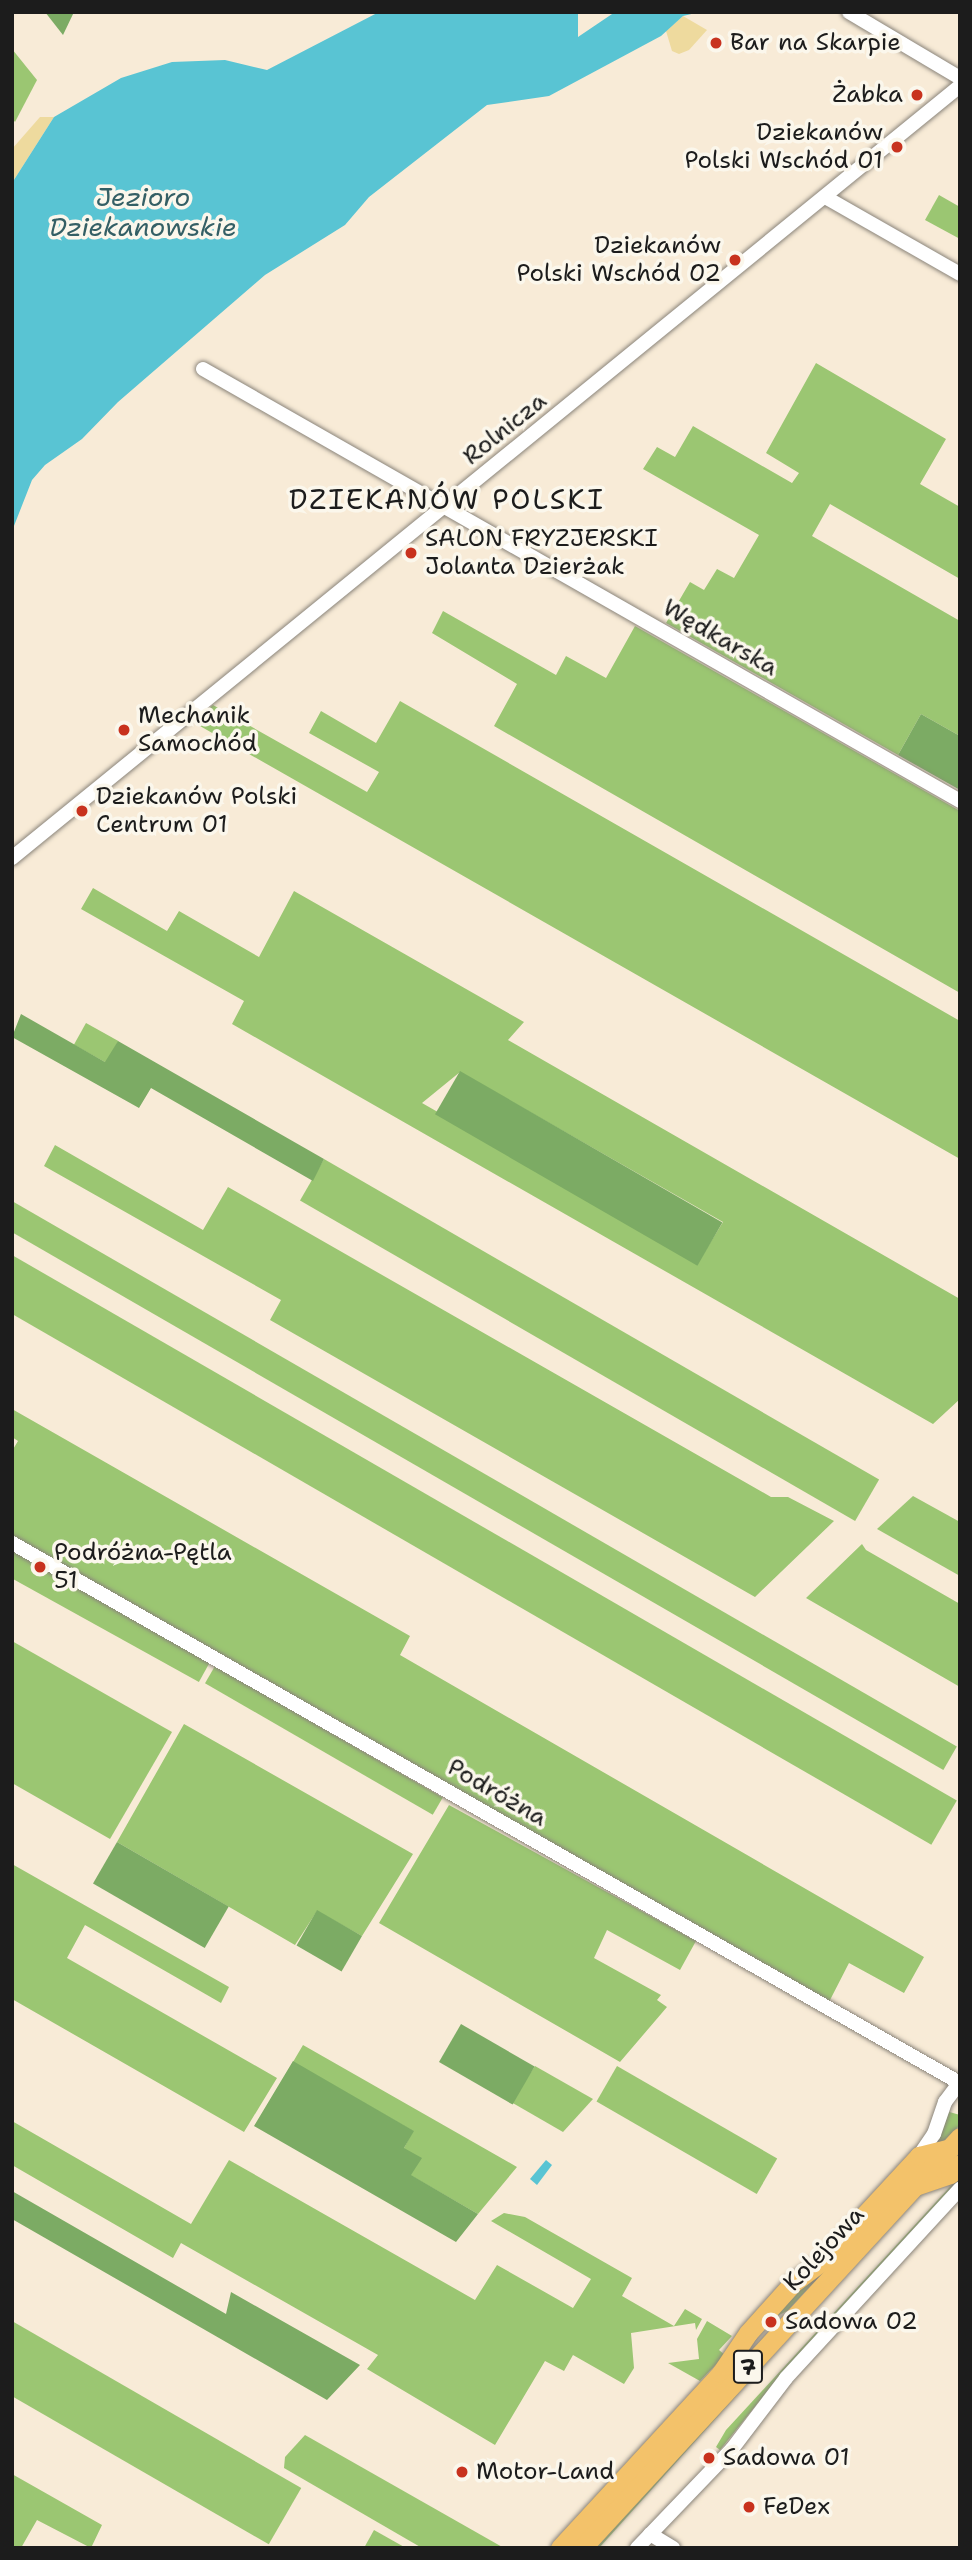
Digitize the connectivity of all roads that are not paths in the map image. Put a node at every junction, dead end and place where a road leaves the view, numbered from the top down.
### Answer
1 (849, 12) edge
2 (960, 78) edge
3 (960, 86) edge
4 (825, 197) junction
5 (960, 274) edge
6 (203, 369) dead end
7 (444, 507) junction
8 (960, 801) edge
9 (12, 858) edge
10 (12, 1543) edge
11 (960, 2082) edge
12 (919, 2156) junction
13 (956, 2162) edge
14 (650, 2534) junction
15 (560, 2548) edge
16 (582, 2548) edge
17 (637, 2548) edge
18 (673, 2548) edge

1 - 2 street
3 - 4 street, Rolnicza
4 - 5 street
4 - 7 street, Rolnicza
6 - 7 street, Wędkarska
7 - 8 street, Wędkarska
7 - 9 street, Rolnicza
10 - 11 street, Podróżna
11 - 12 street
12 - 13 highway
12 - 15 highway
13 - 14 street
13 - 16 highway, Kolejowa / 7
14 - 17 street
14 - 18 street

